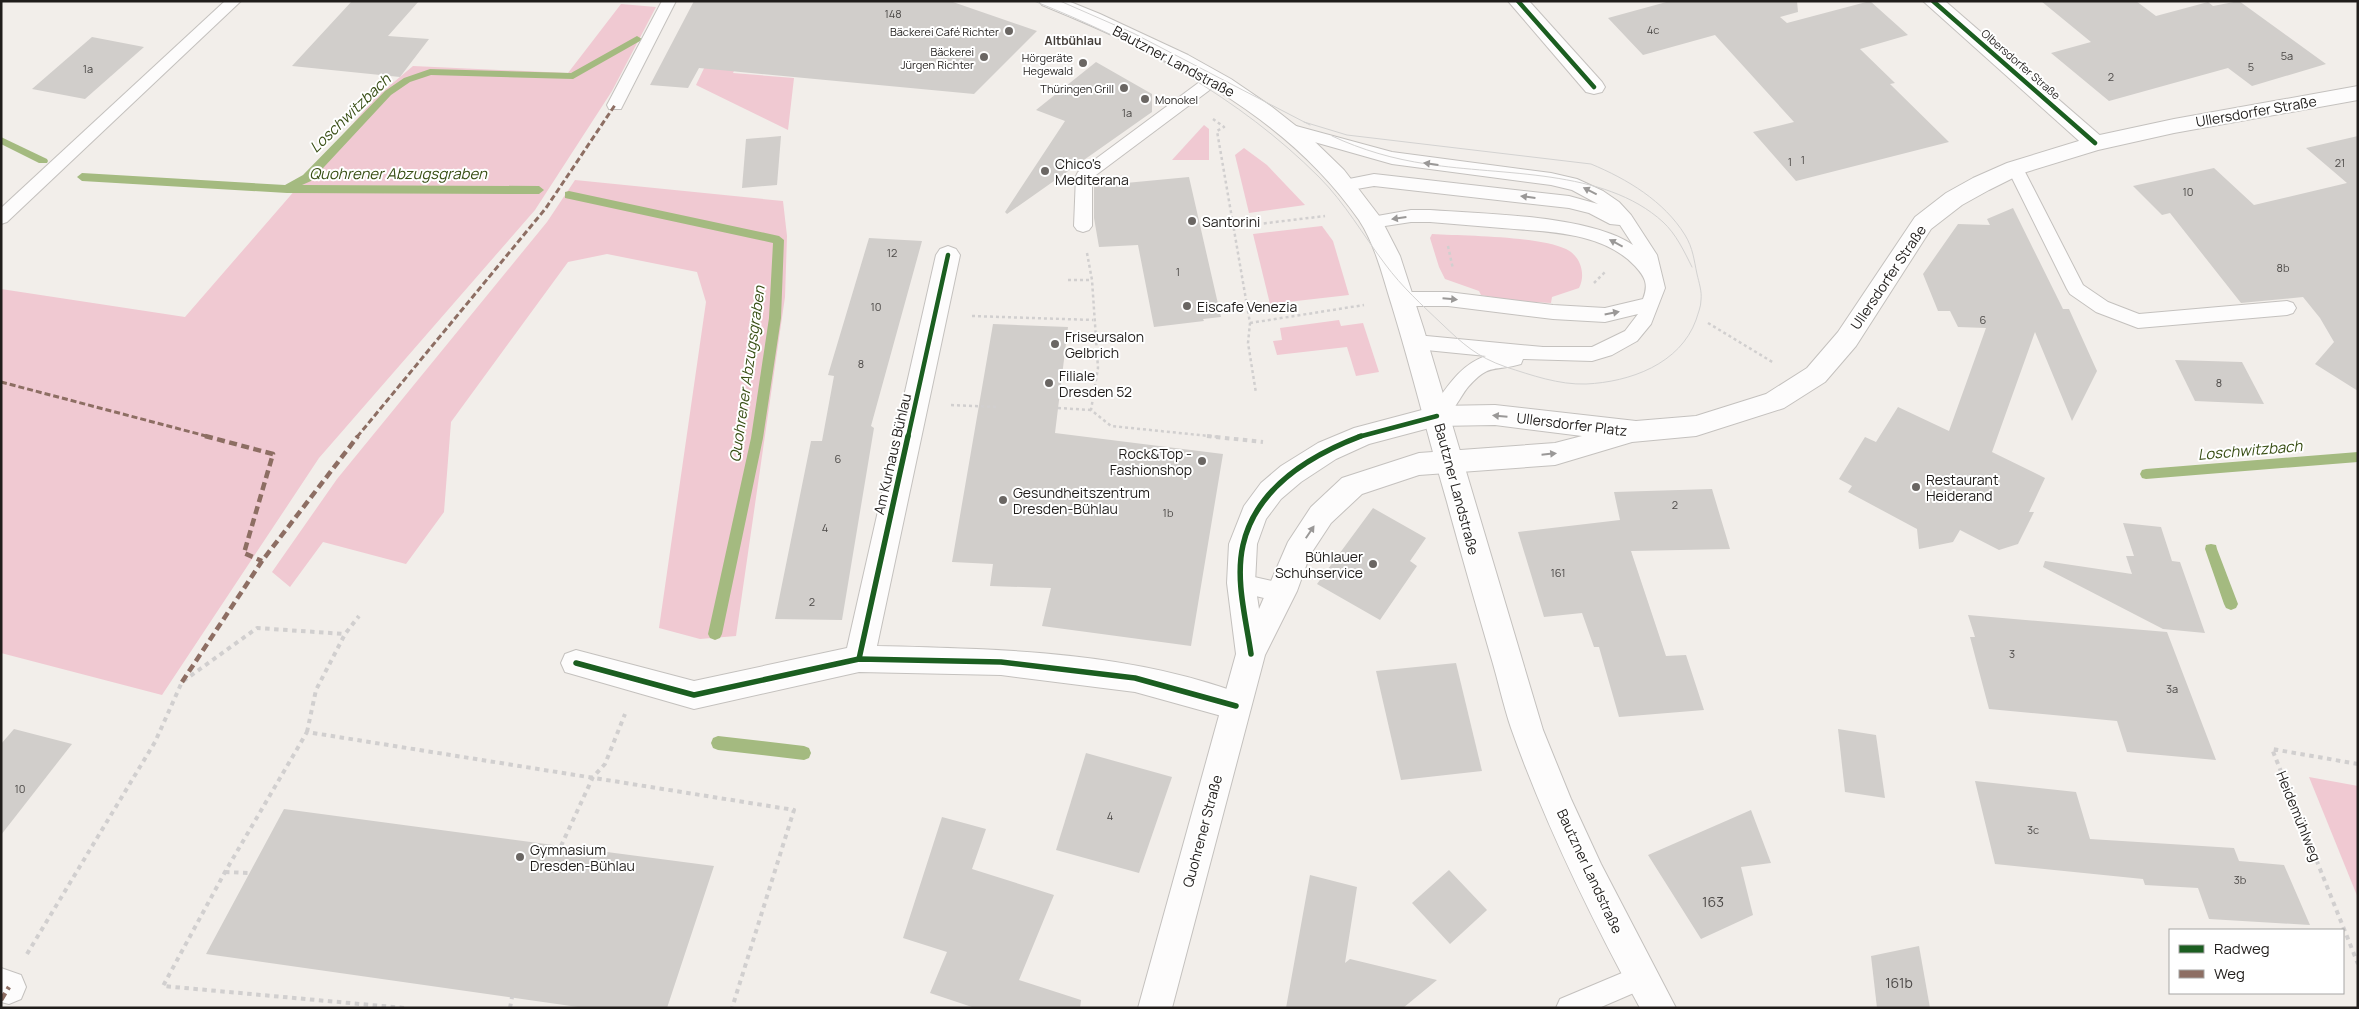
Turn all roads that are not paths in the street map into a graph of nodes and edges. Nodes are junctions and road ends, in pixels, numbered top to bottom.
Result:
1 (234, 1) edge
2 (669, 1) edge
3 (1049, 1) edge
4 (1518, 1) edge
5 (1933, 1) edge
6 (1214, 79) junction
7 (1594, 87) dead end
8 (2358, 93) edge
9 (615, 105) dead end
10 (1285, 128) junction
11 (2095, 143) junction
12 (2015, 168) junction
13 (1345, 185) junction
14 (1368, 216) junction
15 (1, 218) edge
16 (1083, 226) road end
17 (1637, 237) junction
18 (948, 255) dead end
19 (1652, 275) junction
20 (1402, 299) junction
21 (1650, 304) junction
22 (2287, 308) dead end
23 (1416, 342) junction
24 (1543, 354) junction
25 (1437, 416) junction
26 (1636, 432) junction
27 (1448, 460) junction
28 (1241, 583) junction
29 (1283, 592) junction
30 (1251, 654) junction
31 (859, 659) junction
32 (576, 663) dead end
33 (1236, 706) junction
34 (1641, 976) junction
35 (1155, 1008) edge
36 (1569, 1008) edge
37 (1659, 1008) edge

1 - 15 lane
2 - 9 lane
3 - 6 main road, Bautzner Landstraße
4 - 7 main road
5 - 11 main road, Olbersdorfer Straße
6 - 10 main road, Bautzner Landstraße
6 - 16 lane
8 - 11 main road, Ullersdorfer Straße
10 - 13 main road, Bautzner Landstraße
17 -> 10 lane
11 - 12 main road, Ullersdorfer Straße
12 - 22 lane
12 - 26 main road, Ullersdorfer Straße
13 - 14 main road, Bautzner Landstraße
17 -> 13 lane
19 -> 14 lane
14 - 20 main road, Bautzner Landstraße
17 - 19 lane
18 - 31 main road, Am Kurhaus Bühlau
19 - 21 lane
20 -> 21 lane
20 - 23 main road, Bautzner Landstraße
21 - 24 lane
23 - 24 lane
23 - 25 main road, Bautzner Landstraße
24 - 25 lane
26 -> 25 main road, Ullersdorfer Platz
25 - 27 main road, Bautzner Landstraße
25 - 28 main road, Quohrener Straße
27 -> 26 main road, Ullersdorfer Platz
29 -> 27 main road, Quohrener Straße
27 - 34 main road, Bautzner Landstraße
28 - 29 lane
28 - 30 main road, Quohrener Straße
29 - 30 main road, Quohrener Straße
30 - 33 main road, Quohrener Straße
31 - 32 main road
31 - 33 main road
33 - 35 main road, Quohrener Straße
34 - 36 lane
34 - 37 main road, Bautzner Landstraße

